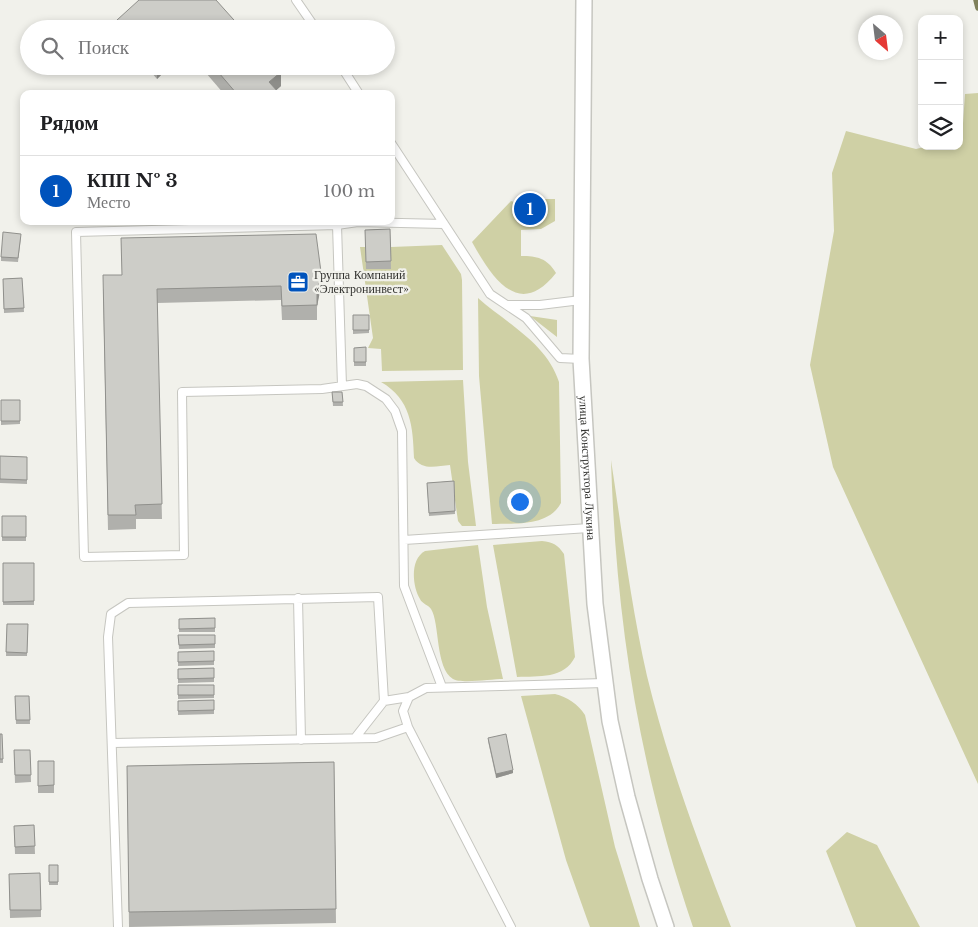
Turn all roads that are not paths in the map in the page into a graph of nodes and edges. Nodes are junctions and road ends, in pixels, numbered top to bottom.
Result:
1 (296, 0) edge
2 (584, 0) edge
3 (310, 20) edge
4 (347, 75) edge
5 (356, 90) edge
6 (395, 148) edge
7 (395, 223) edge
8 (444, 224) junction
9 (337, 225) joint
10 (581, 300) junction
11 (508, 305) junction
12 (581, 359) junction
13 (342, 386) junction
14 (589, 528) junction
15 (404, 540) junction
16 (298, 598) junction
17 (604, 683) junction
18 (442, 687) junction
19 (410, 697) junction
20 (384, 701) junction
21 (408, 727) junction
22 (355, 738) junction
23 (301, 740) junction
24 (113, 743) junction
25 (118, 927) edge
26 (512, 927) edge
27 (666, 927) edge

1 - 3 lane
2 - 10 street, улица Конструктора Лукина
4 - 5 lane
6 - 8 lane
7 - 8 lane
8 - 11 lane
9 - 13 lane
9 - 13 lane
10 - 11 lane
10 - 12 street, улица Конструктора Лукина
11 - 12 lane
12 - 14 street, улица Конструктора Лукина
13 - 15 lane
14 - 15 lane
14 - 17 street, улица Конструктора Лукина
15 - 18 lane
16 - 20 lane
16 - 23 lane
16 - 24 lane
17 - 18 lane
17 - 27 street, улица Конструктора Лукина
18 - 19 lane
19 - 20 lane
19 - 21 lane
20 - 22 lane
21 - 22 lane
21 - 26 lane
22 - 23 lane
23 - 24 lane
24 - 25 lane

